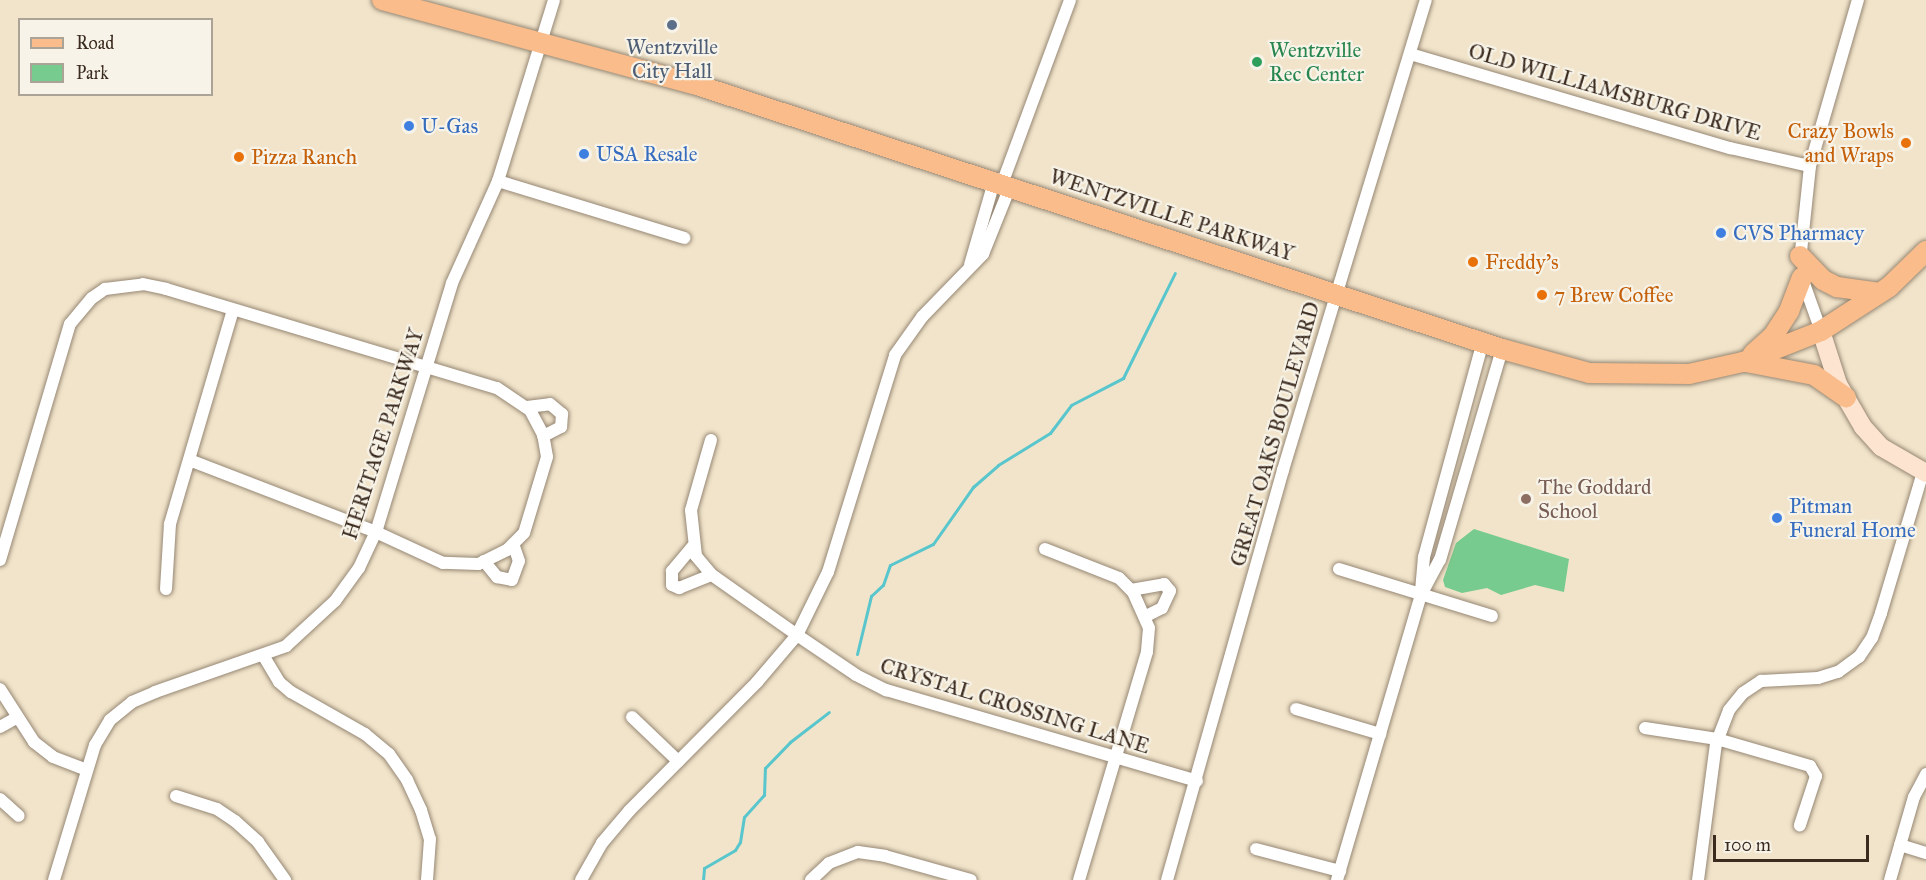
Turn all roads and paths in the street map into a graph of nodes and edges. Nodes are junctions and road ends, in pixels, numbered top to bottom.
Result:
1 (382, 0) edge
2 (554, 0) edge
3 (1070, 0) edge
4 (1426, 0) edge
5 (1858, 0) edge
6 (542, 40) junction
7 (1410, 54) junction
8 (1809, 166) junction
9 (498, 181) junction
10 (1002, 185) junction
11 (685, 238) dead end
12 (1926, 251) edge
13 (1800, 256) junction
14 (1802, 277) junction
15 (1880, 293) junction
16 (1335, 294) junction
17 (232, 309) junction
18 (1821, 331) junction
19 (1483, 342) junction
20 (1502, 349) junction
21 (1743, 362) junction
22 (426, 368) junction
23 (1845, 396) junction
24 (527, 408) junction
25 (543, 436) junction
26 (1455, 437) junction
27 (711, 440) dead end
28 (1474, 443) junction
29 (189, 460) junction
30 (1924, 472) edge
31 (376, 532) junction
32 (513, 544) junction
33 (693, 546) junction
34 (1045, 549) dead end
35 (0, 560) edge
36 (484, 561) junction
37 (1339, 569) dead end
38 (712, 575) junction
39 (166, 589) dead end
40 (1131, 590) junction
41 (1421, 595) junction
42 (1146, 616) junction
43 (1492, 616) dead end
44 (797, 635) junction
45 (263, 655) junction
46 (0, 689) edge
47 (1296, 709) dead end
48 (632, 717) dead end
49 (16, 718) junction
50 (0, 727) edge
51 (1645, 728) dead end
52 (1380, 734) junction
53 (1717, 738) junction
54 (1114, 758) junction
55 (678, 761) junction
56 (87, 770) junction
57 (1926, 774) edge
58 (1197, 781) junction
59 (176, 796) dead end
60 (0, 799) edge
61 (19, 816) dead end
62 (1800, 825) dead end
63 (1900, 845) junction
64 (1256, 849) dead end
65 (1926, 853) edge
66 (935, 875) edge
67 (1338, 875) edge
68 (54, 880) edge
69 (285, 880) edge
70 (427, 880) edge
71 (581, 880) edge
72 (811, 880) edge
73 (971, 880) edge
74 (1079, 880) edge
75 (1167, 880) edge
76 (1698, 880) edge
77 (1890, 880) edge

1 - 6 main road, WENTZVILLE PARKWAY
2 - 6 street, HERITAGE PARKWAY
3 - 10 street
4 - 7 street, GREAT OAKS BOULEVARD
5 - 8 street
6 - 9 street, HERITAGE PARKWAY
6 - 10 main road, WENTZVILLE PARKWAY
7 - 8 street, OLD WILLIAMSBURG DRIVE
7 - 16 street, GREAT OAKS BOULEVARD
8 - 13 street
9 - 11 street
9 - 22 street, HERITAGE PARKWAY
10 - 16 main road, WENTZVILLE PARKWAY
10 - 44 street
12 - 15 main road, WENTZVILLE PARKWAY
13 - 14 street
13 - 15 main road
14 - 18 street
14 - 21 main road
15 - 18 main road, WENTZVILLE PARKWAY
16 - 19 main road, WENTZVILLE PARKWAY
16 - 58 street, GREAT OAKS BOULEVARD
17 - 22 street
17 - 29 street
17 - 35 street
18 - 21 main road, WENTZVILLE PARKWAY
18 - 23 main road
19 - 20 main road, WENTZVILLE PARKWAY
19 - 26 street
20 - 21 main road, WENTZVILLE PARKWAY
20 - 28 street
21 - 23 main road
22 - 24 street
22 - 31 street, HERITAGE PARKWAY
23 - 30 main road
24 - 25 street
24 - 25 street
25 - 32 street
26 - 28 street
26 - 41 street
27 - 33 street
28 - 41 street
29 - 31 street
29 - 39 street
30 - 53 street
31 - 36 street
31 - 45 street, HERITAGE PARKWAY
32 - 36 street
32 - 36 street
33 - 38 street
33 - 38 street
34 - 40 street
37 - 41 street
38 - 44 street, CRYSTAL CROSSING LANE
40 - 42 street
40 - 42 street
41 - 43 street
41 - 52 street
42 - 54 street
44 - 54 street, CRYSTAL CROSSING LANE
44 - 55 street
45 - 56 street, HERITAGE PARKWAY
45 - 70 street
46 - 49 street
47 - 52 street
48 - 55 street
49 - 50 street
49 - 56 street
51 - 53 street
52 - 67 street
53 - 62 street
53 - 76 street
54 - 58 street, CRYSTAL CROSSING LANE
54 - 74 street
55 - 71 street
56 - 68 street, HERITAGE PARKWAY
57 - 63 street
58 - 75 street, GREAT OAKS BOULEVARD
59 - 69 street
60 - 61 street
63 - 65 street
63 - 77 street
64 - 67 street
66 - 72 street
66 - 73 street

